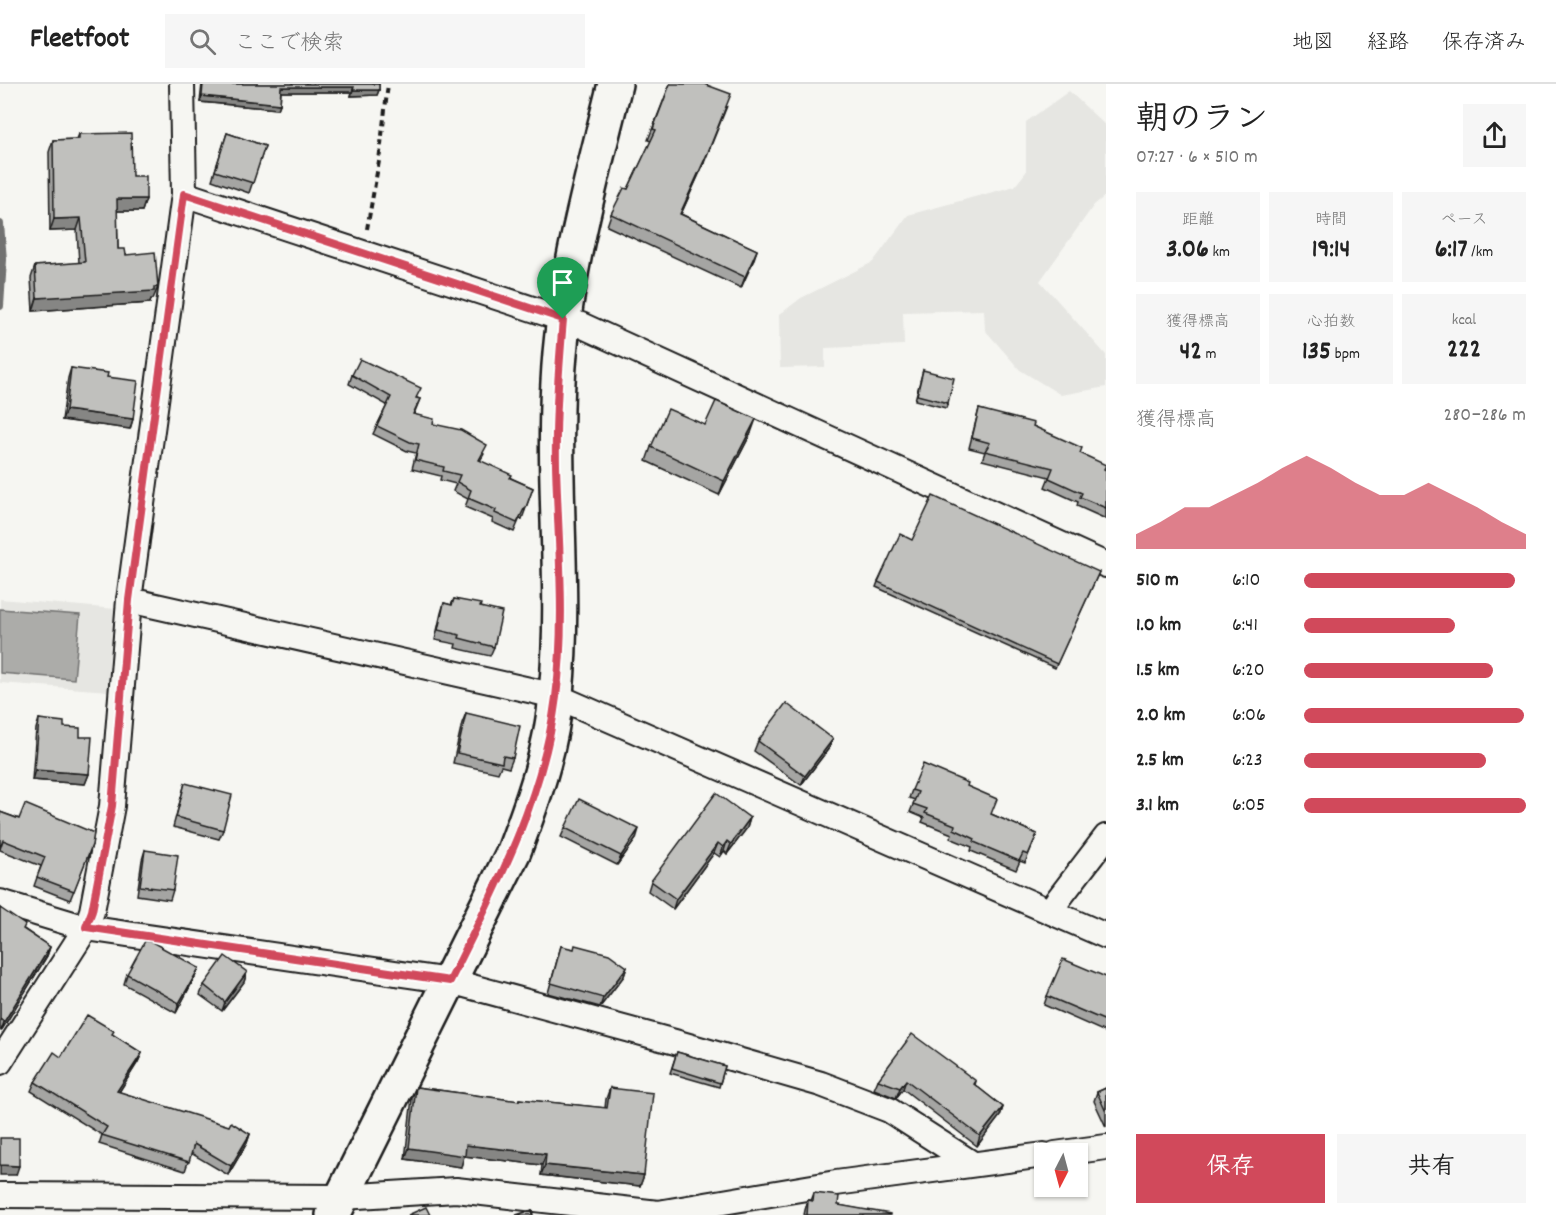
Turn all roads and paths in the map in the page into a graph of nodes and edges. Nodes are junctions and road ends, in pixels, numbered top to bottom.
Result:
1 (182, 84) edge
2 (388, 84) edge
3 (615, 84) edge
4 (184, 194) junction
5 (363, 253) junction
6 (563, 319) junction
7 (1106, 565) edge
8 (129, 600) junction
9 (556, 696) junction
10 (1106, 837) edge
11 (0, 902) edge
12 (1052, 912) junction
13 (86, 927) junction
14 (1106, 936) edge
15 (450, 981) junction
16 (0, 1062) edge
17 (1106, 1147) edge
18 (1088, 1149) edge
19 (1034, 1156) edge
20 (973, 1164) junction
21 (0, 1195) edge
22 (338, 1206) edge
23 (726, 1208) edge
24 (582, 1210) edge

1 - 4 street
2 - 5 path
3 - 6 street
4 - 5 street
4 - 8 street
5 - 6 street
6 - 7 street
6 - 9 street
8 - 9 street
8 - 13 street
9 - 12 street
9 - 15 street
10 - 12 street
11 - 13 street
12 - 14 street
13 - 15 street
13 - 16 street
15 - 20 street
15 - 22 street
17 - 18 street
19 - 20 street
20 - 23 street
21 - 22 street
22 - 24 street
23 - 24 street

